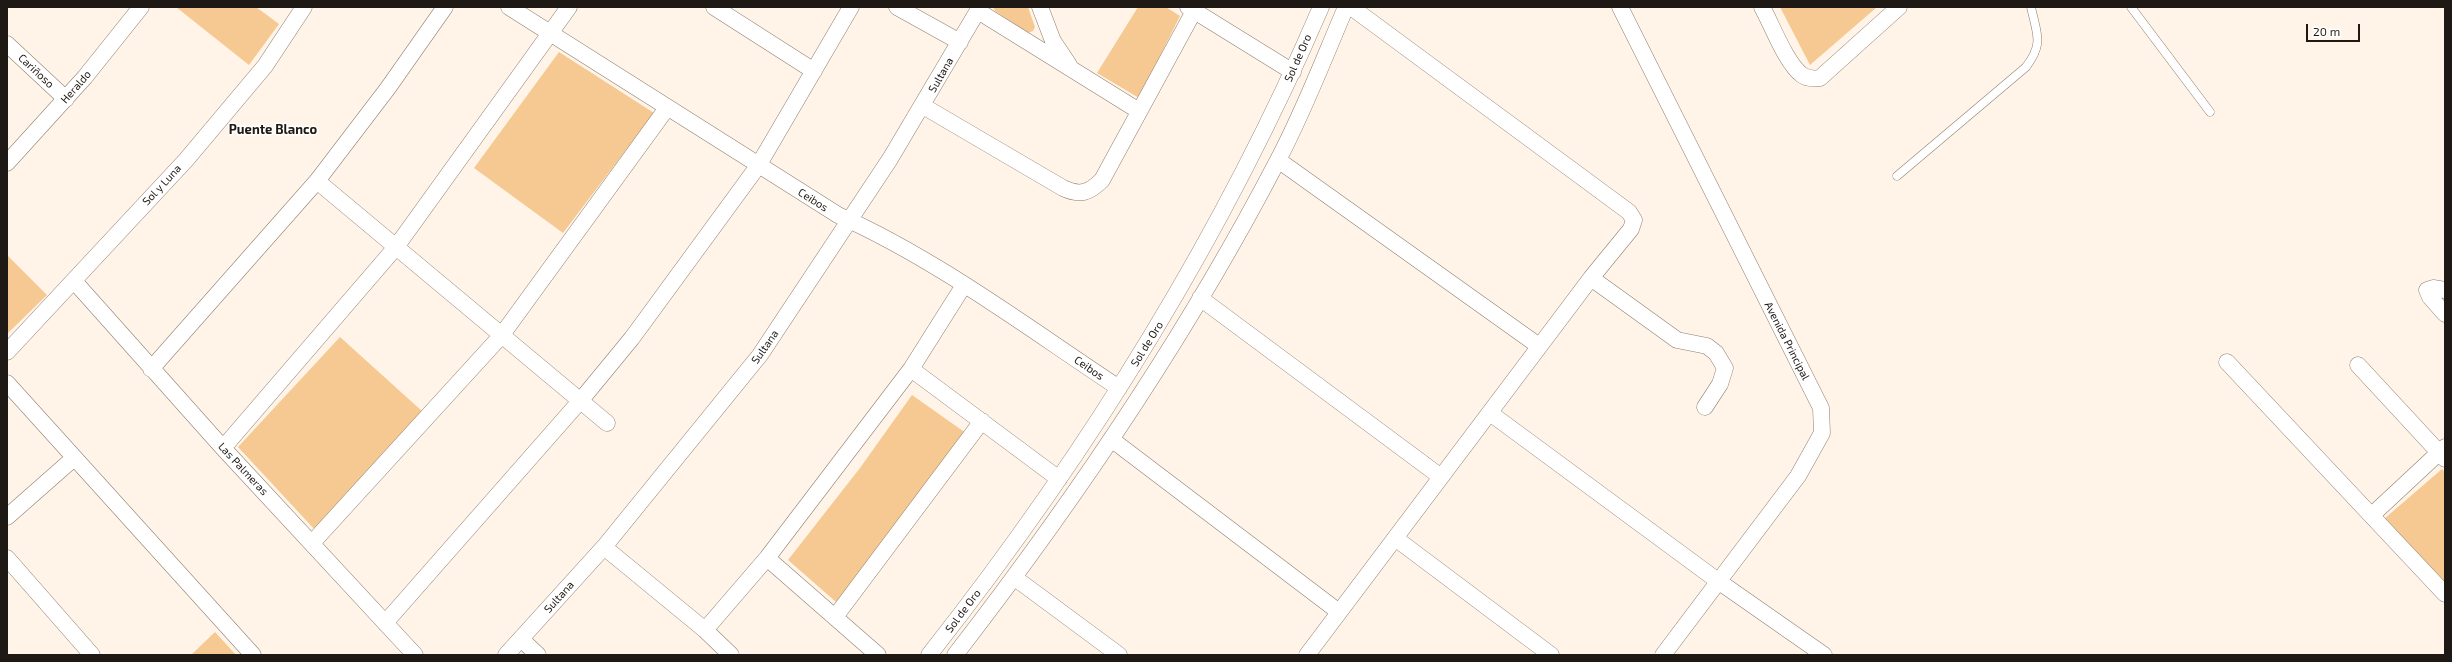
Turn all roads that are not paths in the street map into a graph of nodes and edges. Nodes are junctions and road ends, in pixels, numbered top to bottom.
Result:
1 (141, 7) edge
2 (304, 7) edge
3 (444, 7) edge
4 (509, 7) edge
5 (569, 7) edge
6 (851, 7) edge
7 (897, 7) edge
8 (1040, 7) edge
9 (1321, 7) edge
10 (1346, 7) edge
11 (1351, 7) edge
12 (1620, 7) edge
13 (1762, 7) edge
14 (1899, 7) edge
15 (2031, 7) edge
16 (2131, 7) edge
17 (979, 9) edge
18 (1191, 9) edge
19 (724, 10) edge
20 (552, 34) junction
21 (960, 42) junction
22 (7, 44) edge
23 (1072, 70) junction
24 (814, 71) junction
25 (1293, 72) junction
26 (66, 99) junction
27 (923, 106) junction
28 (667, 108) junction
29 (1139, 111) junction
30 (2210, 112) dead end
31 (1278, 160) junction
32 (7, 163) edge
33 (758, 166) junction
34 (1897, 176) dead end
35 (317, 181) junction
36 (848, 220) junction
37 (396, 247) junction
38 (1591, 278) junction
39 (74, 281) junction
40 (964, 285) junction
41 (2445, 290) edge
42 (1200, 298) junction
43 (2445, 314) edge
44 (501, 336) junction
45 (1539, 346) junction
46 (7, 352) edge
47 (2226, 362) dead end
48 (2358, 365) dead end
49 (151, 368) junction
50 (911, 369) junction
51 (7, 383) edge
52 (1119, 388) junction
53 (581, 400) junction
54 (1705, 407) dead end
55 (1490, 413) junction
56 (982, 421) junction
57 (607, 423) dead end
58 (1111, 439) junction
59 (223, 448) junction
60 (2443, 453) edge
61 (74, 458) junction
62 (1441, 477) junction
63 (1059, 479) junction
64 (2372, 515) junction
65 (7, 517) edge
66 (1395, 538) junction
67 (312, 543) junction
68 (604, 547) junction
69 (7, 558) edge
70 (767, 558) junction
71 (1014, 578) junction
72 (1718, 581) junction
73 (2445, 594) edge
74 (1339, 612) junction
75 (836, 617) junction
76 (385, 623) junction
77 (705, 630) junction
78 (521, 639) junction
79 (92, 655) edge
80 (253, 655) edge
81 (415, 655) edge
82 (506, 655) edge
83 (538, 655) edge
84 (731, 655) edge
85 (878, 655) edge
86 (929, 655) edge
87 (955, 655) edge
88 (1119, 655) edge
89 (1307, 655) edge
90 (1551, 655) edge
91 (1663, 655) edge
92 (1824, 655) edge

1 - 26 street, Heraldo
2 - 39 street, Sol y Luna
3 - 35 street
4 - 20 street, Ceibos
5 - 20 street
6 - 24 street
7 - 21 street
8 - 23 street
9 - 25 street, Sol de Oro
10 - 31 street
11 - 38 street
12 - 72 street, Avenida Principal
13 - 14 street
15 - 34 lane
16 - 30 lane
17 - 21 street, Sultana
17 - 23 street
18 - 25 street
18 - 29 street
19 - 24 street
20 - 28 street, Ceibos
20 - 37 street
21 - 27 street, Sultana
22 - 26 street, Cariñoso
23 - 29 street
24 - 33 street
25 - 52 street, Sol de Oro
26 - 32 street, Heraldo
27 - 29 street
27 - 36 street, Sultana
28 - 33 street, Ceibos
28 - 44 street
31 - 42 street
31 - 45 street
33 - 36 street, Ceibos
33 - 53 street
35 - 37 street
35 - 49 street
36 - 40 street, Ceibos
36 - 68 street, Sultana
37 - 44 street
37 - 59 street
38 - 45 street
38 - 54 street
39 - 46 street, Sol y Luna
39 - 49 street, Las Palmeras
40 - 50 street
40 - 52 street, Ceibos
41 - 43 street
42 - 58 street
42 - 62 street
44 - 53 street
44 - 67 street
45 - 55 street
47 - 64 street
48 - 60 street
49 - 59 street, Las Palmeras
50 - 56 street
50 - 70 street
51 - 61 street
52 - 63 street, Sol de Oro
53 - 57 street
53 - 76 street
55 - 62 street
55 - 72 street
56 - 63 street
56 - 75 street
58 - 71 street
58 - 74 street
59 - 67 street, Las Palmeras
60 - 64 street
61 - 65 street
61 - 80 street
62 - 66 street
63 - 86 street, Sol de Oro
64 - 73 street
66 - 74 street
66 - 90 street
67 - 76 street, Las Palmeras
68 - 77 street
68 - 78 street, Sultana
69 - 79 street
70 - 75 street
70 - 77 street
71 - 87 street
71 - 88 street
72 - 91 street, Avenida Principal
72 - 92 street
74 - 89 street
75 - 85 street
76 - 81 street, Las Palmeras
77 - 84 street
78 - 82 street, Sultana
78 - 83 street

